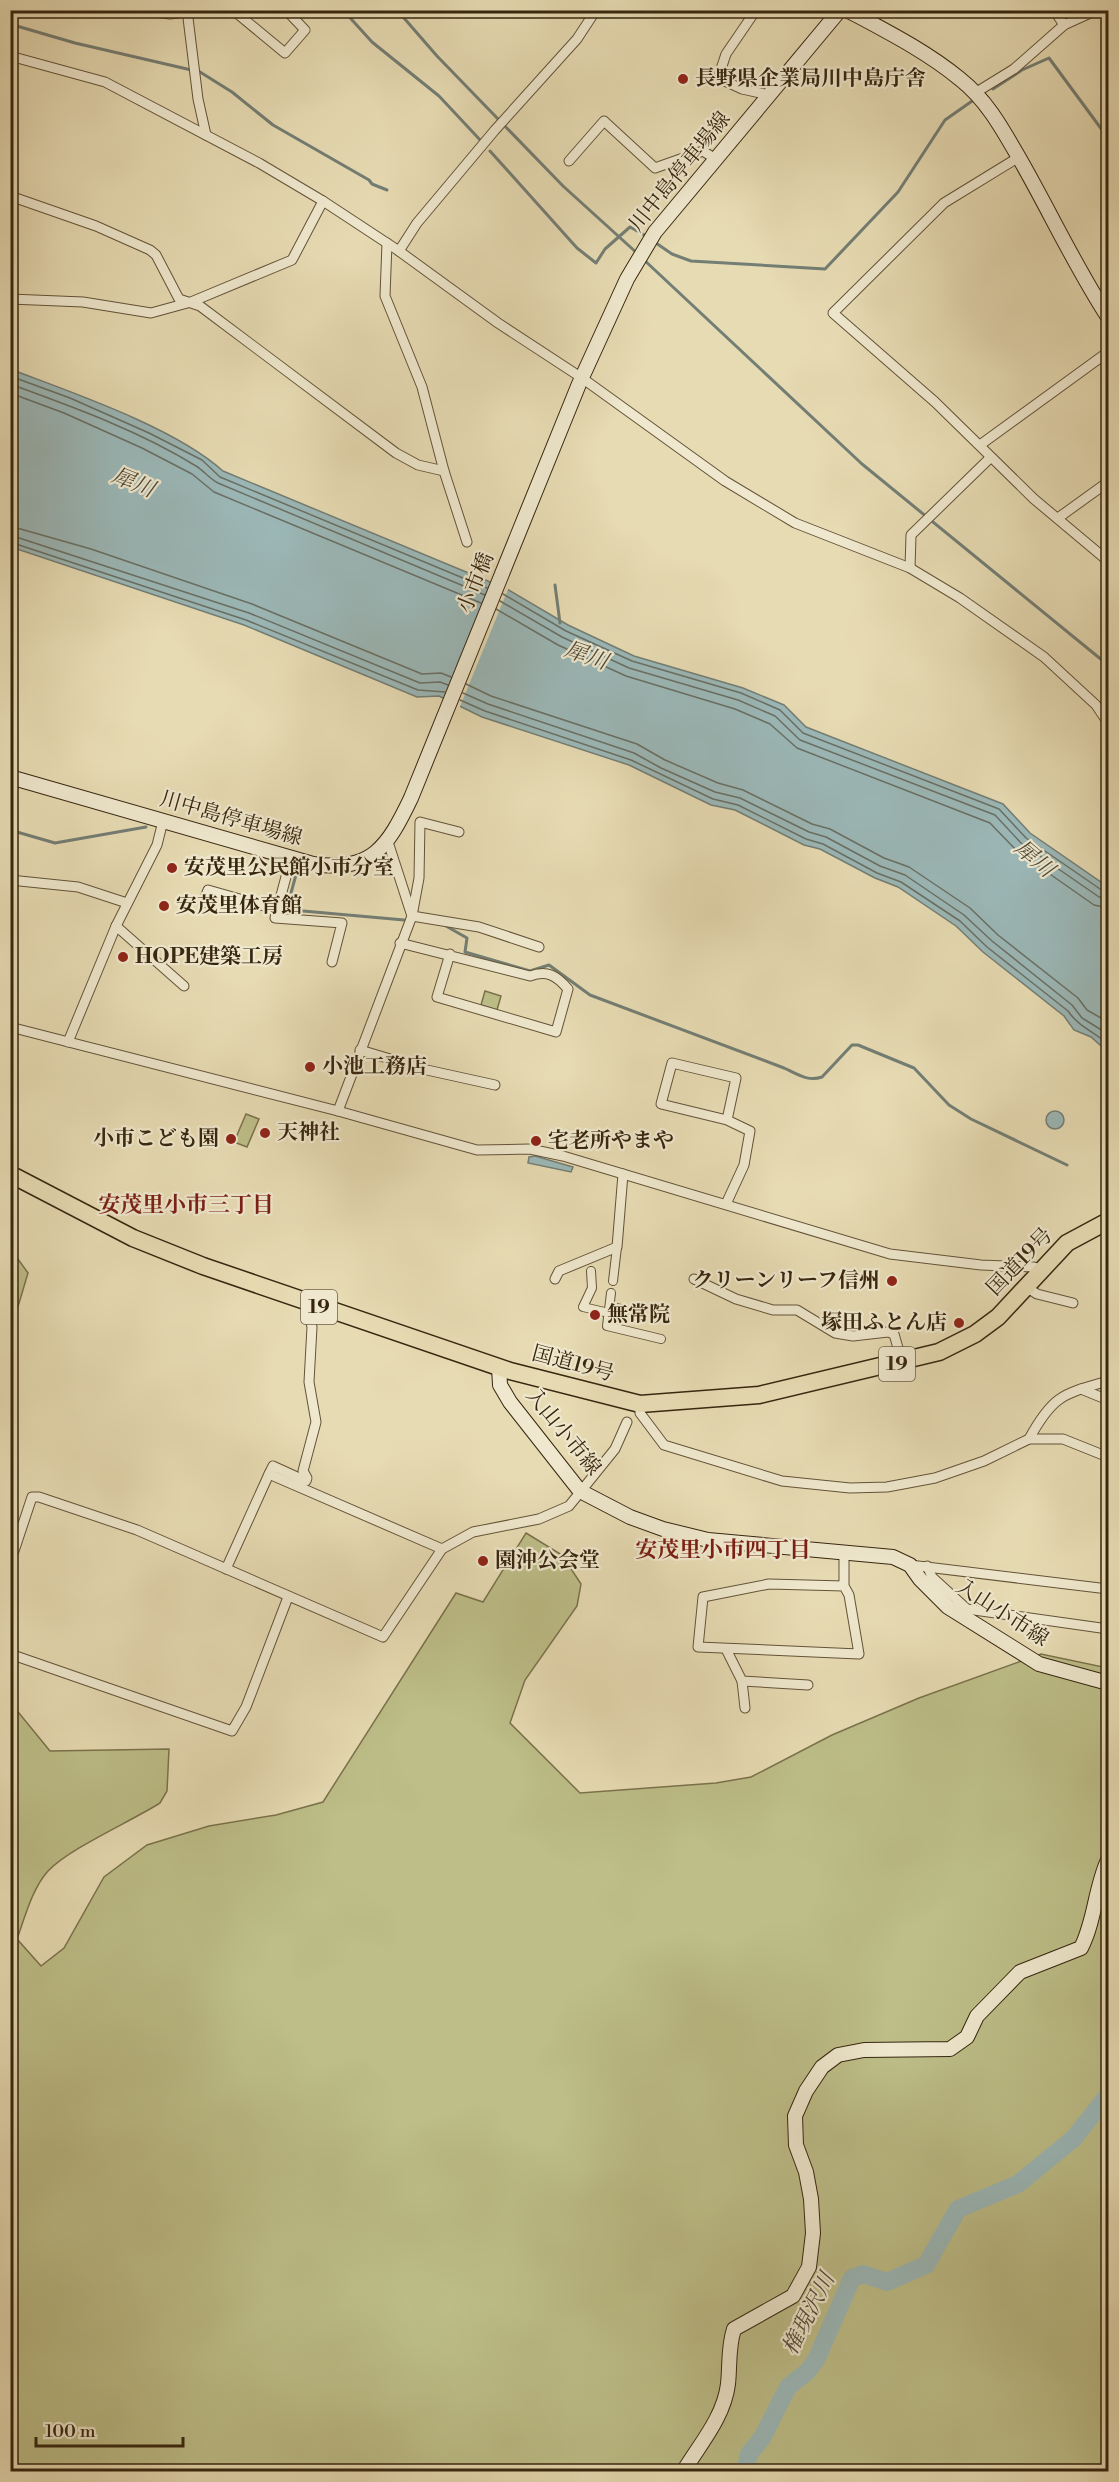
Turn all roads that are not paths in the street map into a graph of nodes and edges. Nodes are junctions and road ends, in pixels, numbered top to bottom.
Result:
1 (139, 10) edge
2 (233, 10) edge
3 (286, 10) edge
4 (596, 10) edge
5 (756, 10) edge
6 (840, 10) edge
7 (848, 10) edge
8 (1054, 10) edge
9 (1097, 10) edge
10 (191, 11) edge
11 (1064, 25) junction
12 (10, 56) edge
13 (975, 93) junction
14 (769, 95) junction
15 (206, 135) junction
16 (1018, 157) junction
17 (714, 159) junction
18 (569, 161) dead end
19 (10, 196) edge
20 (323, 201) junction
21 (387, 243) junction
22 (399, 251) junction
23 (10, 299) edge
24 (191, 302) junction
25 (1108, 317) edge
26 (1108, 352) edge
27 (581, 381) junction
28 (980, 445) junction
29 (990, 458) junction
30 (444, 471) junction
31 (1108, 482) edge
32 (1058, 518) junction
33 (467, 542) dead end
34 (1108, 561) edge
35 (910, 568) junction
36 (1108, 723) edge
37 (10, 777) edge
38 (411, 798) joint
39 (163, 821) junction
40 (459, 832) dead end
41 (388, 842) junction
42 (291, 858) junction
43 (10, 880) edge
44 (127, 903) junction
45 (203, 903) dead end
46 (278, 910) junction
47 (412, 916) junction
48 (116, 926) junction
49 (400, 944) junction
50 (539, 947) dead end
51 (450, 954) junction
52 (332, 962) dead end
53 (184, 986) dead end
54 (10, 1027) edge
55 (68, 1042) junction
56 (360, 1050) junction
57 (495, 1085) dead end
58 (338, 1111) junction
59 (727, 1120) junction
60 (10, 1174) edge
61 (623, 1174) junction
62 (726, 1204) junction
63 (1108, 1221) edge
64 (617, 1247) junction
65 (1042, 1269) junction
66 (591, 1271) dead end
67 (555, 1279) dead end
68 (694, 1280) dead end
69 (613, 1281) dead end
70 (1026, 1287) junction
71 (611, 1293) dead end
72 (306, 1303) junction
73 (1073, 1303) dead end
74 (609, 1310) junction
75 (627, 1310) dead end
76 (661, 1339) dead end
77 (902, 1362) junction
78 (499, 1367) junction
79 (1108, 1381) edge
80 (1081, 1389) junction
81 (1108, 1400) edge
82 (640, 1404) junction
83 (627, 1422) dead end
84 (1029, 1438) junction
85 (1108, 1458) edge
86 (269, 1474) junction
87 (580, 1491) junction
88 (442, 1549) junction
89 (844, 1552) junction
90 (10, 1563) edge
91 (910, 1564) junction
92 (927, 1566) junction
93 (226, 1569) junction
94 (844, 1586) junction
95 (1108, 1589) edge
96 (288, 1597) junction
97 (1108, 1629) edge
98 (726, 1649) junction
99 (10, 1654) edge
100 (742, 1681) junction
101 (1108, 1683) edge
102 (807, 1685) dead end
103 (745, 1708) dead end
104 (1108, 1860) edge
105 (683, 2472) edge

1 - 10 street
2 - 3 street
4 - 22 street
5 - 14 street
6 - 14 main road, 川中島停車場線
7 - 13 main road
8 - 11 street
9 - 11 street
10 - 15 street
11 - 13 street
12 - 15 street
13 - 16 main road
14 - 17 main road, 川中島停車場線
15 - 20 street
16 - 25 main road
16 - 28 street
17 - 18 street
17 - 27 main road, 川中島停車場線
19 - 24 street
20 - 21 street
20 - 24 street
21 - 22 street
21 - 30 street
22 - 27 street
23 - 24 street
24 - 30 street
26 - 28 street
27 - 35 street
27 - 38 main road, 小市橋
28 - 29 street
29 - 32 street
29 - 35 street
30 - 33 street
31 - 32 street
32 - 34 street
35 - 36 street
37 - 39 main road, 川中島停車場線
38 - 41 main road, 川中島停車場線
39 - 42 main road, 川中島停車場線
39 - 44 street
40 - 47 street
41 - 42 main road, 川中島停車場線
41 - 47 street
42 - 46 street
43 - 44 street
44 - 48 street
45 - 46 street
46 - 52 street
47 - 49 street
47 - 50 street
48 - 53 street
48 - 55 street
49 - 51 street
49 - 56 street
51 - 51 street
54 - 55 street
55 - 58 street
56 - 57 street
56 - 58 street
58 - 61 street
59 - 59 street
59 - 62 street
60 - 72 highway, 国道19号 / 19
61 - 62 street
61 - 64 street
62 - 65 street
63 - 65 highway, 国道19号 / 19
64 - 67 street
64 - 69 street
65 - 70 highway, 国道19号 / 19
66 - 74 street
68 - 77 street
70 - 73 street
70 - 77 highway, 国道19号 / 19
71 - 74 street
72 - 78 highway, 国道19号 / 19
72 - 86 street
74 - 75 street
74 - 76 street
77 - 82 highway, 国道19号 / 19
78 - 82 highway, 国道19号 / 19
78 - 87 main road, 入山小市線
79 - 80 street
80 - 81 street
80 - 84 street
82 - 84 street
83 - 87 street
84 - 85 street
86 - 88 street
86 - 93 street
87 - 88 street
87 - 89 main road, 入山小市線
88 - 96 street
89 - 91 main road, 入山小市線
89 - 94 street
90 - 93 street
91 - 92 street
91 - 101 main road, 入山小市線
92 - 95 street
92 - 97 street
93 - 96 street
94 - 98 street
94 - 98 street
96 - 99 street
98 - 100 street
100 - 102 street
100 - 103 street
104 - 105 main road

